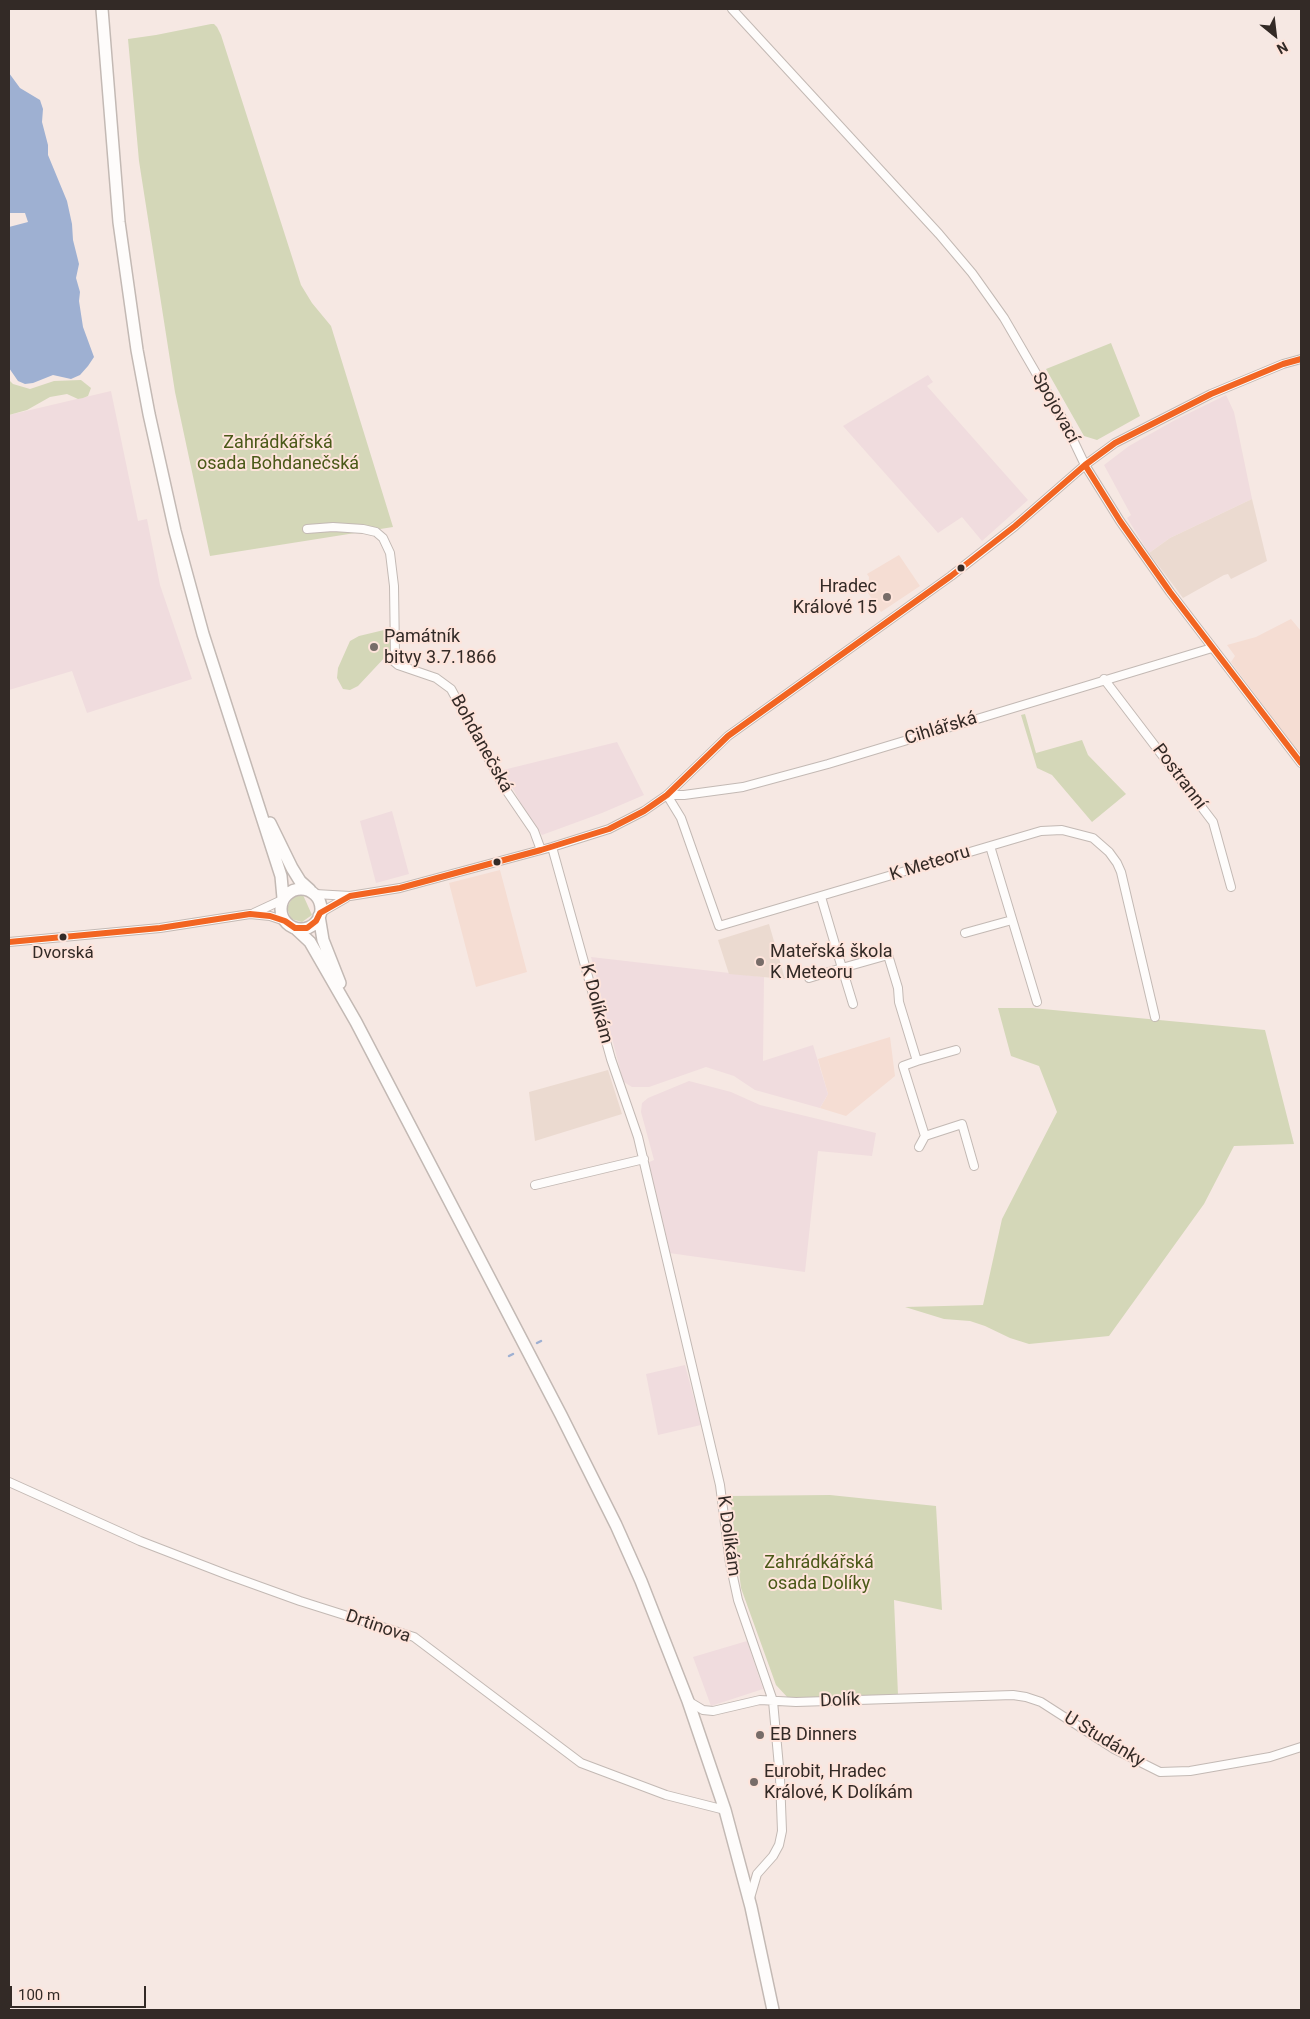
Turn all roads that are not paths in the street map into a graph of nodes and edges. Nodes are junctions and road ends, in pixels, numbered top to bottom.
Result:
1 (102, 9) edge
2 (732, 9) edge
3 (1301, 359) edge
4 (1086, 465) junction
5 (307, 529) dead end
6 (1212, 648) junction
7 (1104, 679) junction
8 (1301, 763) edge
9 (254, 788) junction
10 (667, 795) junction
11 (990, 846) junction
12 (552, 847) junction
13 (541, 850) junction
14 (1231, 887) dead end
15 (313, 893) junction
16 (350, 896) junction
17 (821, 897) junction
18 (283, 899) junction
19 (250, 914) junction
20 (320, 915) junction
21 (1012, 920) junction
22 (285, 921) junction
23 (295, 928) junction
24 (965, 933) dead end
25 (9, 942) edge
26 (842, 968) junction
27 (809, 978) dead end
28 (1037, 1002) dead end
29 (853, 1004) dead end
30 (1154, 1017) dead end
31 (356, 1022) junction
32 (956, 1050) dead end
33 (917, 1061) junction
34 (925, 1136) junction
35 (919, 1147) dead end
36 (644, 1159) junction
37 (974, 1166) dead end
38 (535, 1185) dead end
39 (9, 1482) edge
40 (908, 1699) joint
41 (688, 1701) junction
42 (773, 1701) junction
43 (1301, 1747) edge
44 (724, 1810) junction
45 (751, 1907) junction
46 (773, 2010) edge

1 - 9 main road
2 - 4 street, Spojovací
3 - 4 street
4 - 6 street, Spojovací
4 - 10 street
5 - 13 street, Bohdanečská
6 - 7 street, Cihlářská
6 - 8 street, Spojovací
7 - 10 street, Cihlářská
7 - 14 street, Postranní
9 - 15 main road
9 - 18 main road
10 - 12 street
10 - 17 street, K Meteoru
11 - 17 street, K Meteoru
11 - 21 street
11 - 30 street, K Meteoru
12 - 13 street
12 - 36 street, K Dolíkám
13 - 16 street
15 - 16 street
15 - 18 main road
15 - 20 main road
16 - 20 street
17 - 26 street
18 - 19 street
18 - 22 main road
19 - 22 street
19 - 25 street
20 - 23 main road
20 - 31 main road
21 - 24 street
21 - 28 street
22 - 23 main road
23 - 31 main road
26 - 27 street
26 - 29 street
26 - 33 street
31 - 41 main road
32 - 33 street
33 - 34 street
34 - 35 street
34 - 37 street
36 - 38 street
36 - 42 street, K Dolíkám
39 - 44 street, Drtinova
40 - 42 street, Dolík
40 - 43 street, U Studánky
41 - 42 street, Dolík
41 - 44 main road
42 - 45 street, K Dolíkám
44 - 45 main road
45 - 46 main road

